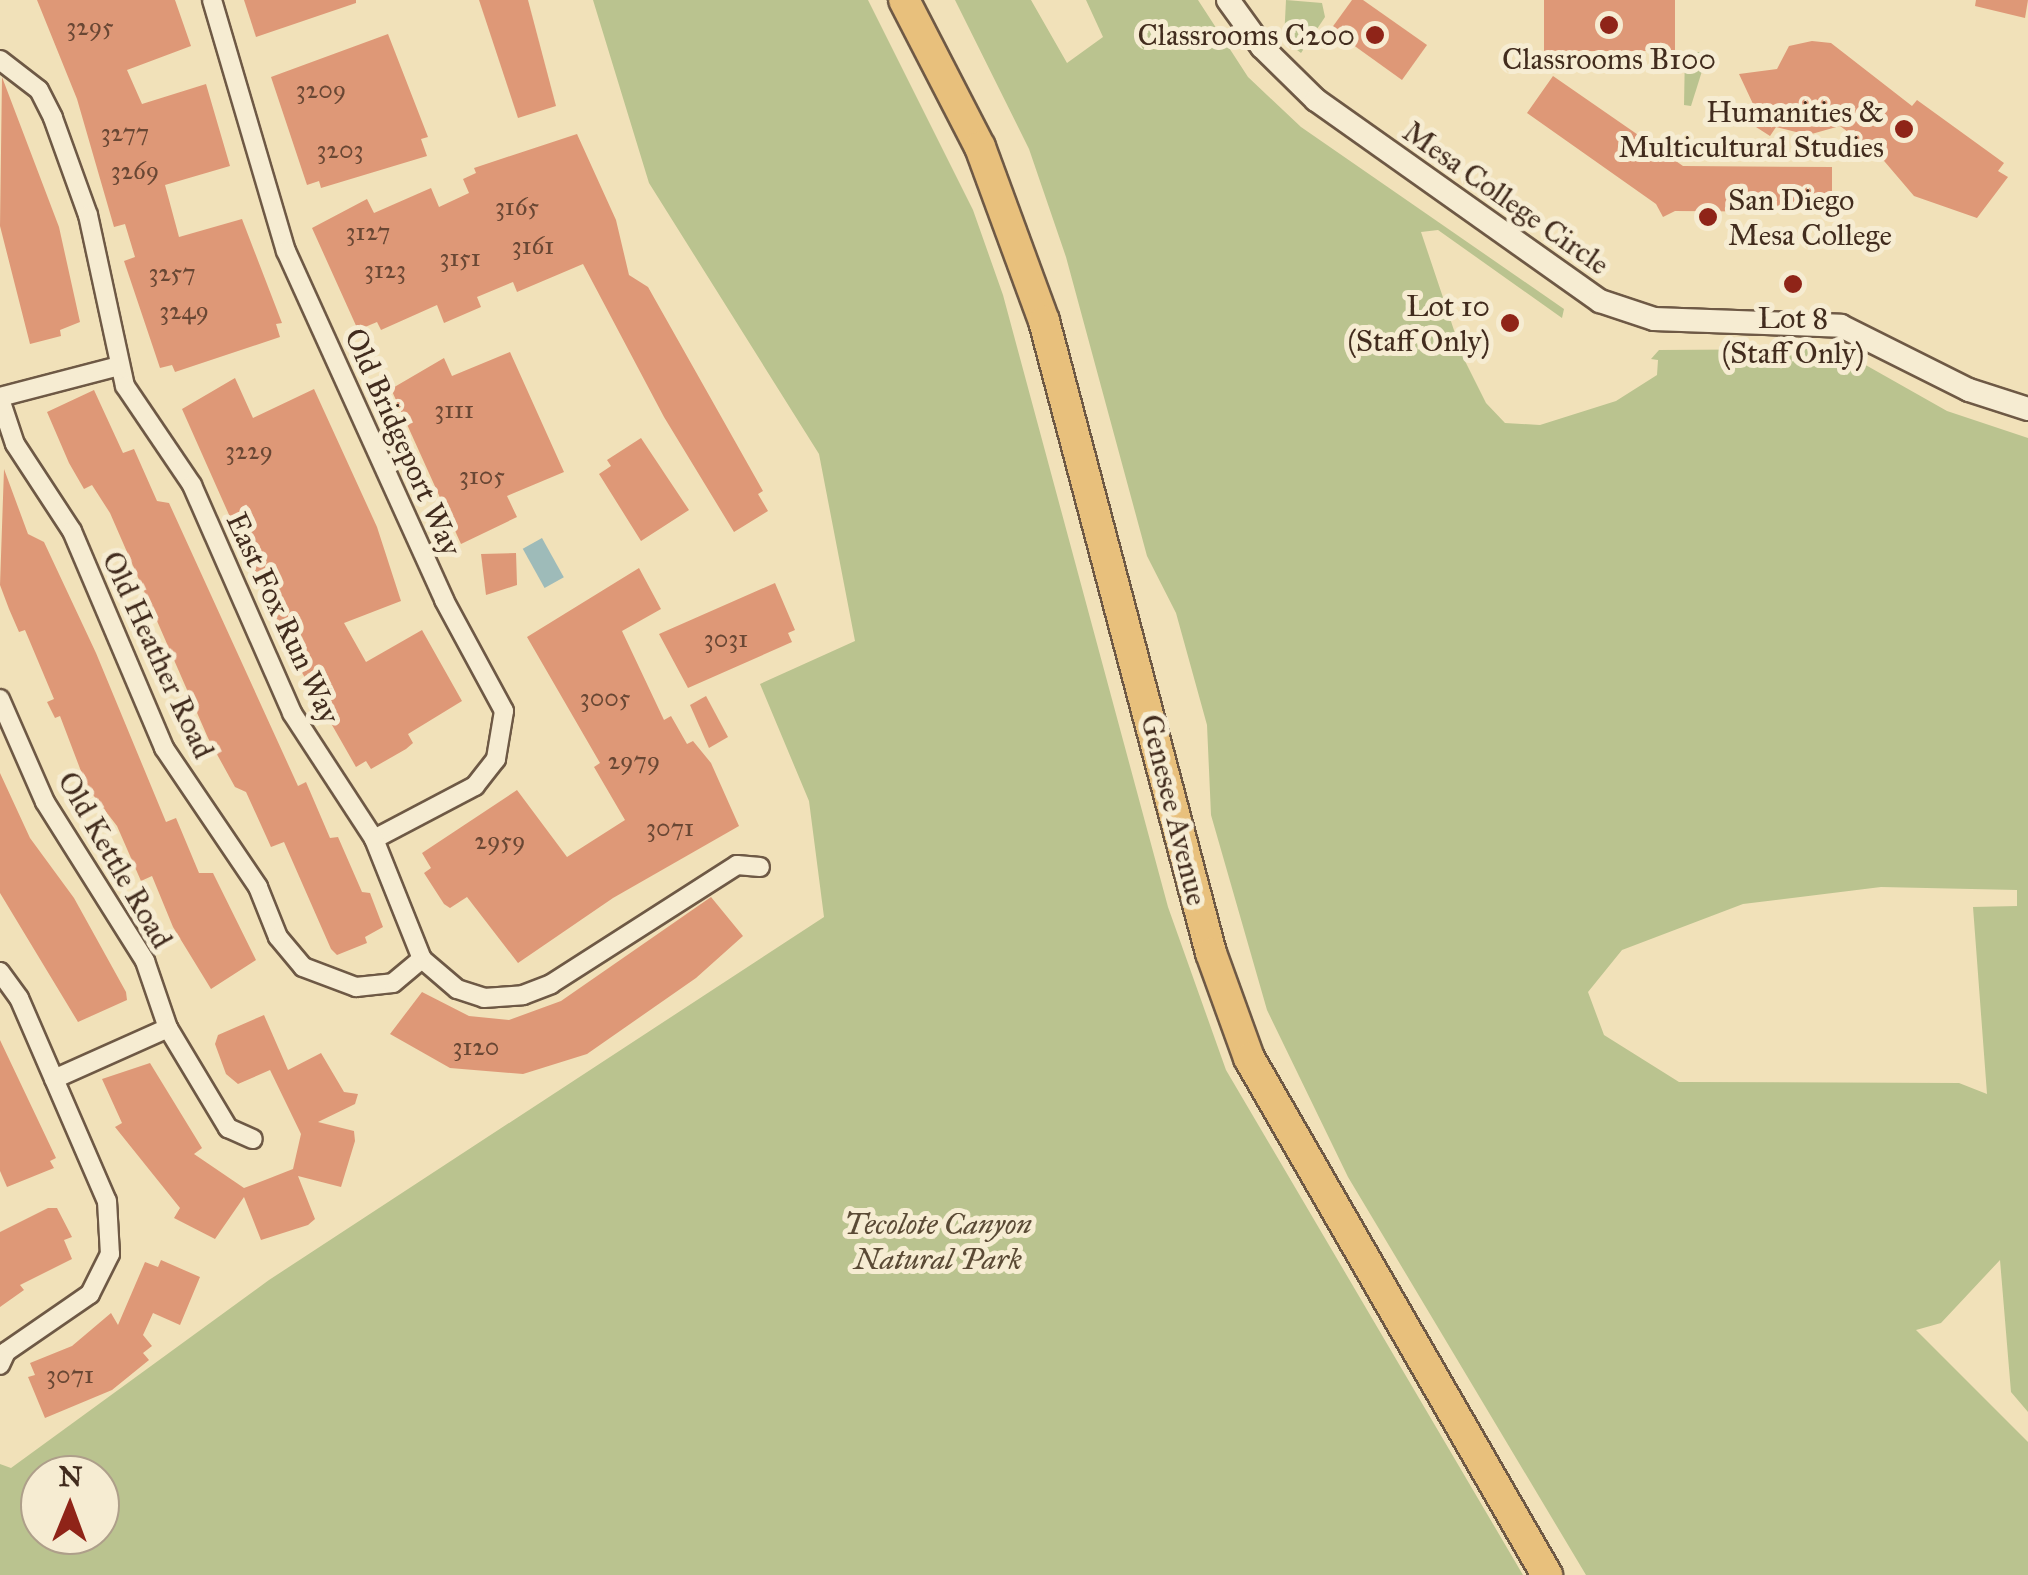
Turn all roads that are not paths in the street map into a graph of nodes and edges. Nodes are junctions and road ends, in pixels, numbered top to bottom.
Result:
1 (212, 0) edge
2 (904, 0) edge
3 (1228, 0) edge
4 (0, 60) edge
5 (119, 366) junction
6 (0, 398) edge
7 (2028, 409) edge
8 (0, 699) edge
9 (374, 839) junction
10 (760, 867) dead end
11 (422, 959) junction
12 (0, 972) edge
13 (168, 1028) junction
14 (54, 1080) junction
15 (253, 1139) dead end
16 (0, 1365) edge
17 (1547, 1575) edge

1 - 9 street, Old Bridgeport Way
2 - 17 main road, Genesee Avenue
3 - 7 street, Mesa College Circle
4 - 5 street, East Fox Run Way
5 - 6 street
5 - 9 street, East Fox Run Way
6 - 11 street, Old Heather Road
8 - 13 street, Old Kettle Road
9 - 11 street, East Fox Run Way
10 - 11 street, East Fox Run Way
12 - 14 street
13 - 14 street
13 - 15 street, Old Kettle Road
14 - 16 street

